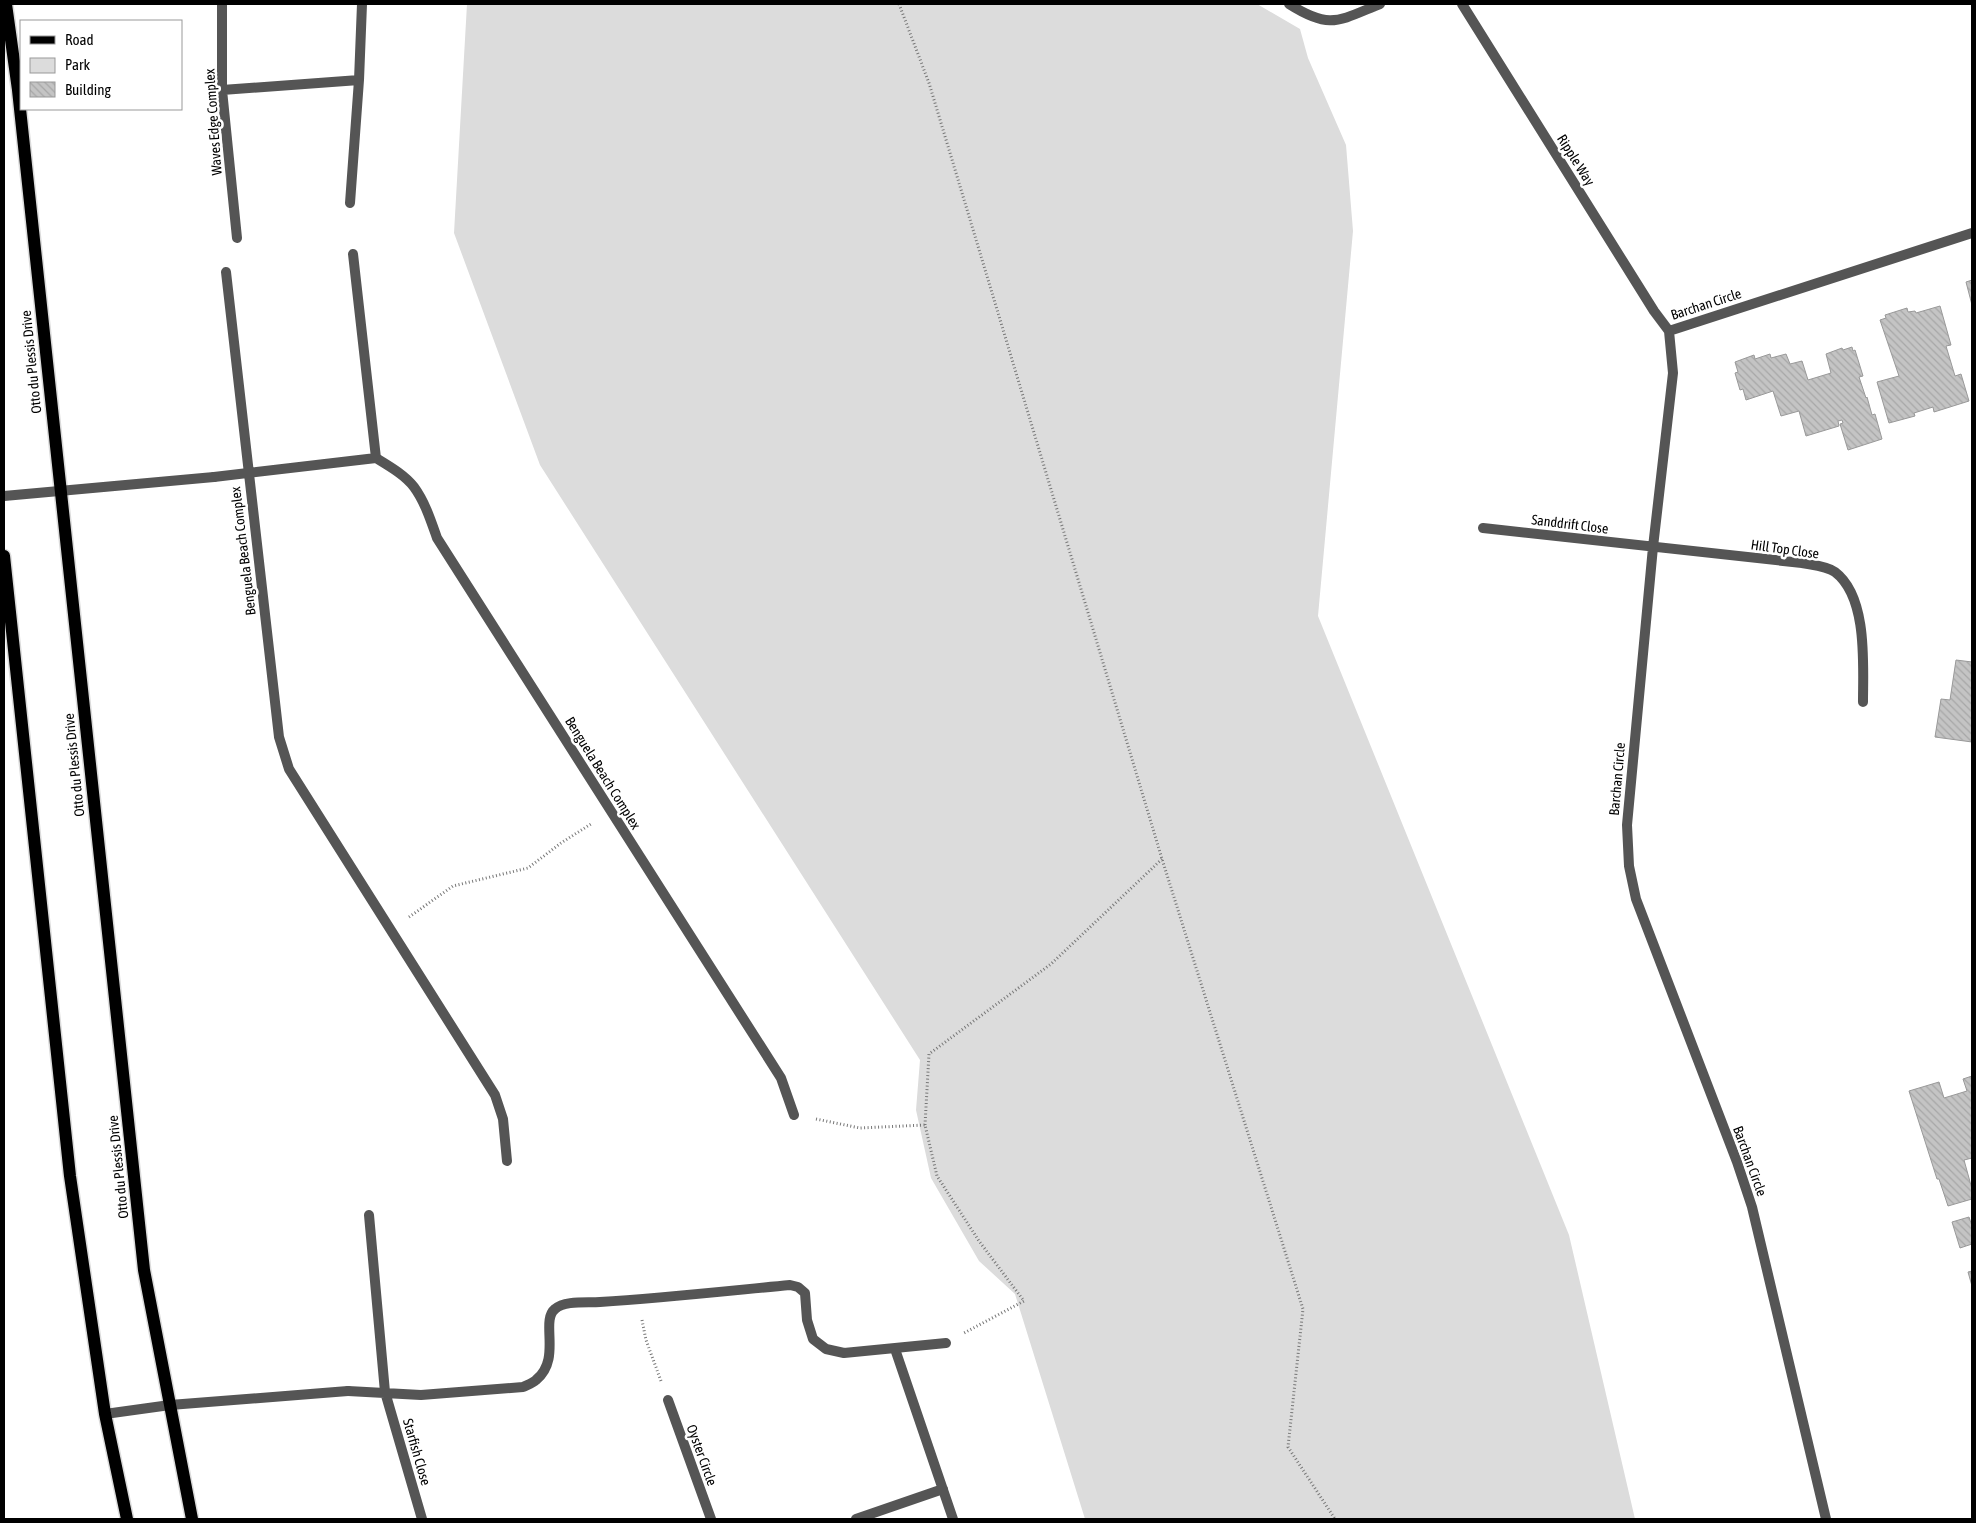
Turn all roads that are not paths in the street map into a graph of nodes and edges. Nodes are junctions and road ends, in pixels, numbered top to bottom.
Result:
1 (6, 4) edge
2 (222, 4) edge
3 (362, 4) edge
4 (1289, 4) edge
5 (1380, 4) edge
6 (1462, 4) edge
7 (359, 80) junction
8 (222, 90) junction
9 (20, 109) edge
10 (20, 110) edge
11 (350, 203) dead end
12 (1972, 233) edge
13 (237, 238) dead end
14 (353, 254) dead end
15 (226, 272) dead end
16 (1669, 330) junction
17 (376, 458) junction
18 (248, 474) junction
19 (60, 491) junction
20 (4, 496) edge
21 (1483, 528) dead end
22 (1653, 547) junction
23 (4, 556) edge
24 (1863, 702) dead end
25 (794, 1115) road end
26 (507, 1161) dead end
27 (369, 1215) dead end
28 (946, 1342) road end
29 (895, 1349) junction
30 (385, 1392) junction
31 (668, 1400) road end
32 (170, 1405) junction
33 (105, 1414) junction
34 (943, 1489) junction
35 (127, 1519) edge
36 (192, 1519) edge
37 (422, 1519) edge
38 (711, 1519) edge
39 (856, 1519) edge
40 (954, 1519) edge
41 (1826, 1519) edge

1 - 9 main road, Otto du Plessis Drive
2 - 8 street, Waves Edge Complex
3 - 7 street
4 - 5 street
6 - 16 street, Ripple Way
7 - 8 street
7 - 11 street
8 - 13 street, Waves Edge Complex
10 - 19 main road, Otto du Plessis Drive
12 - 16 street, Barchan Circle
14 - 17 street
15 - 18 street, Benguela Beach Complex
16 - 22 street, Barchan Circle
17 - 18 street, Benguela Beach Complex
17 - 25 street, Benguela Beach Complex
18 - 19 street, Benguela Beach Complex
18 - 26 street, Benguela Beach Complex
19 - 20 street, Benguela Beach Complex
19 - 32 main road, Otto du Plessis Drive
21 - 22 street, Sanddrift Close
22 - 24 street, Hill Top Close
22 - 41 street, Barchan Circle
23 - 33 main road
27 - 30 street, Starfish Close
28 - 29 street
29 - 30 street
29 - 34 street
30 - 32 street
30 - 37 street, Starfish Close
31 - 38 street, Oyster Circle
32 - 33 street
32 - 36 main road, Otto du Plessis Drive
33 - 35 main road
34 - 39 street
34 - 40 street

